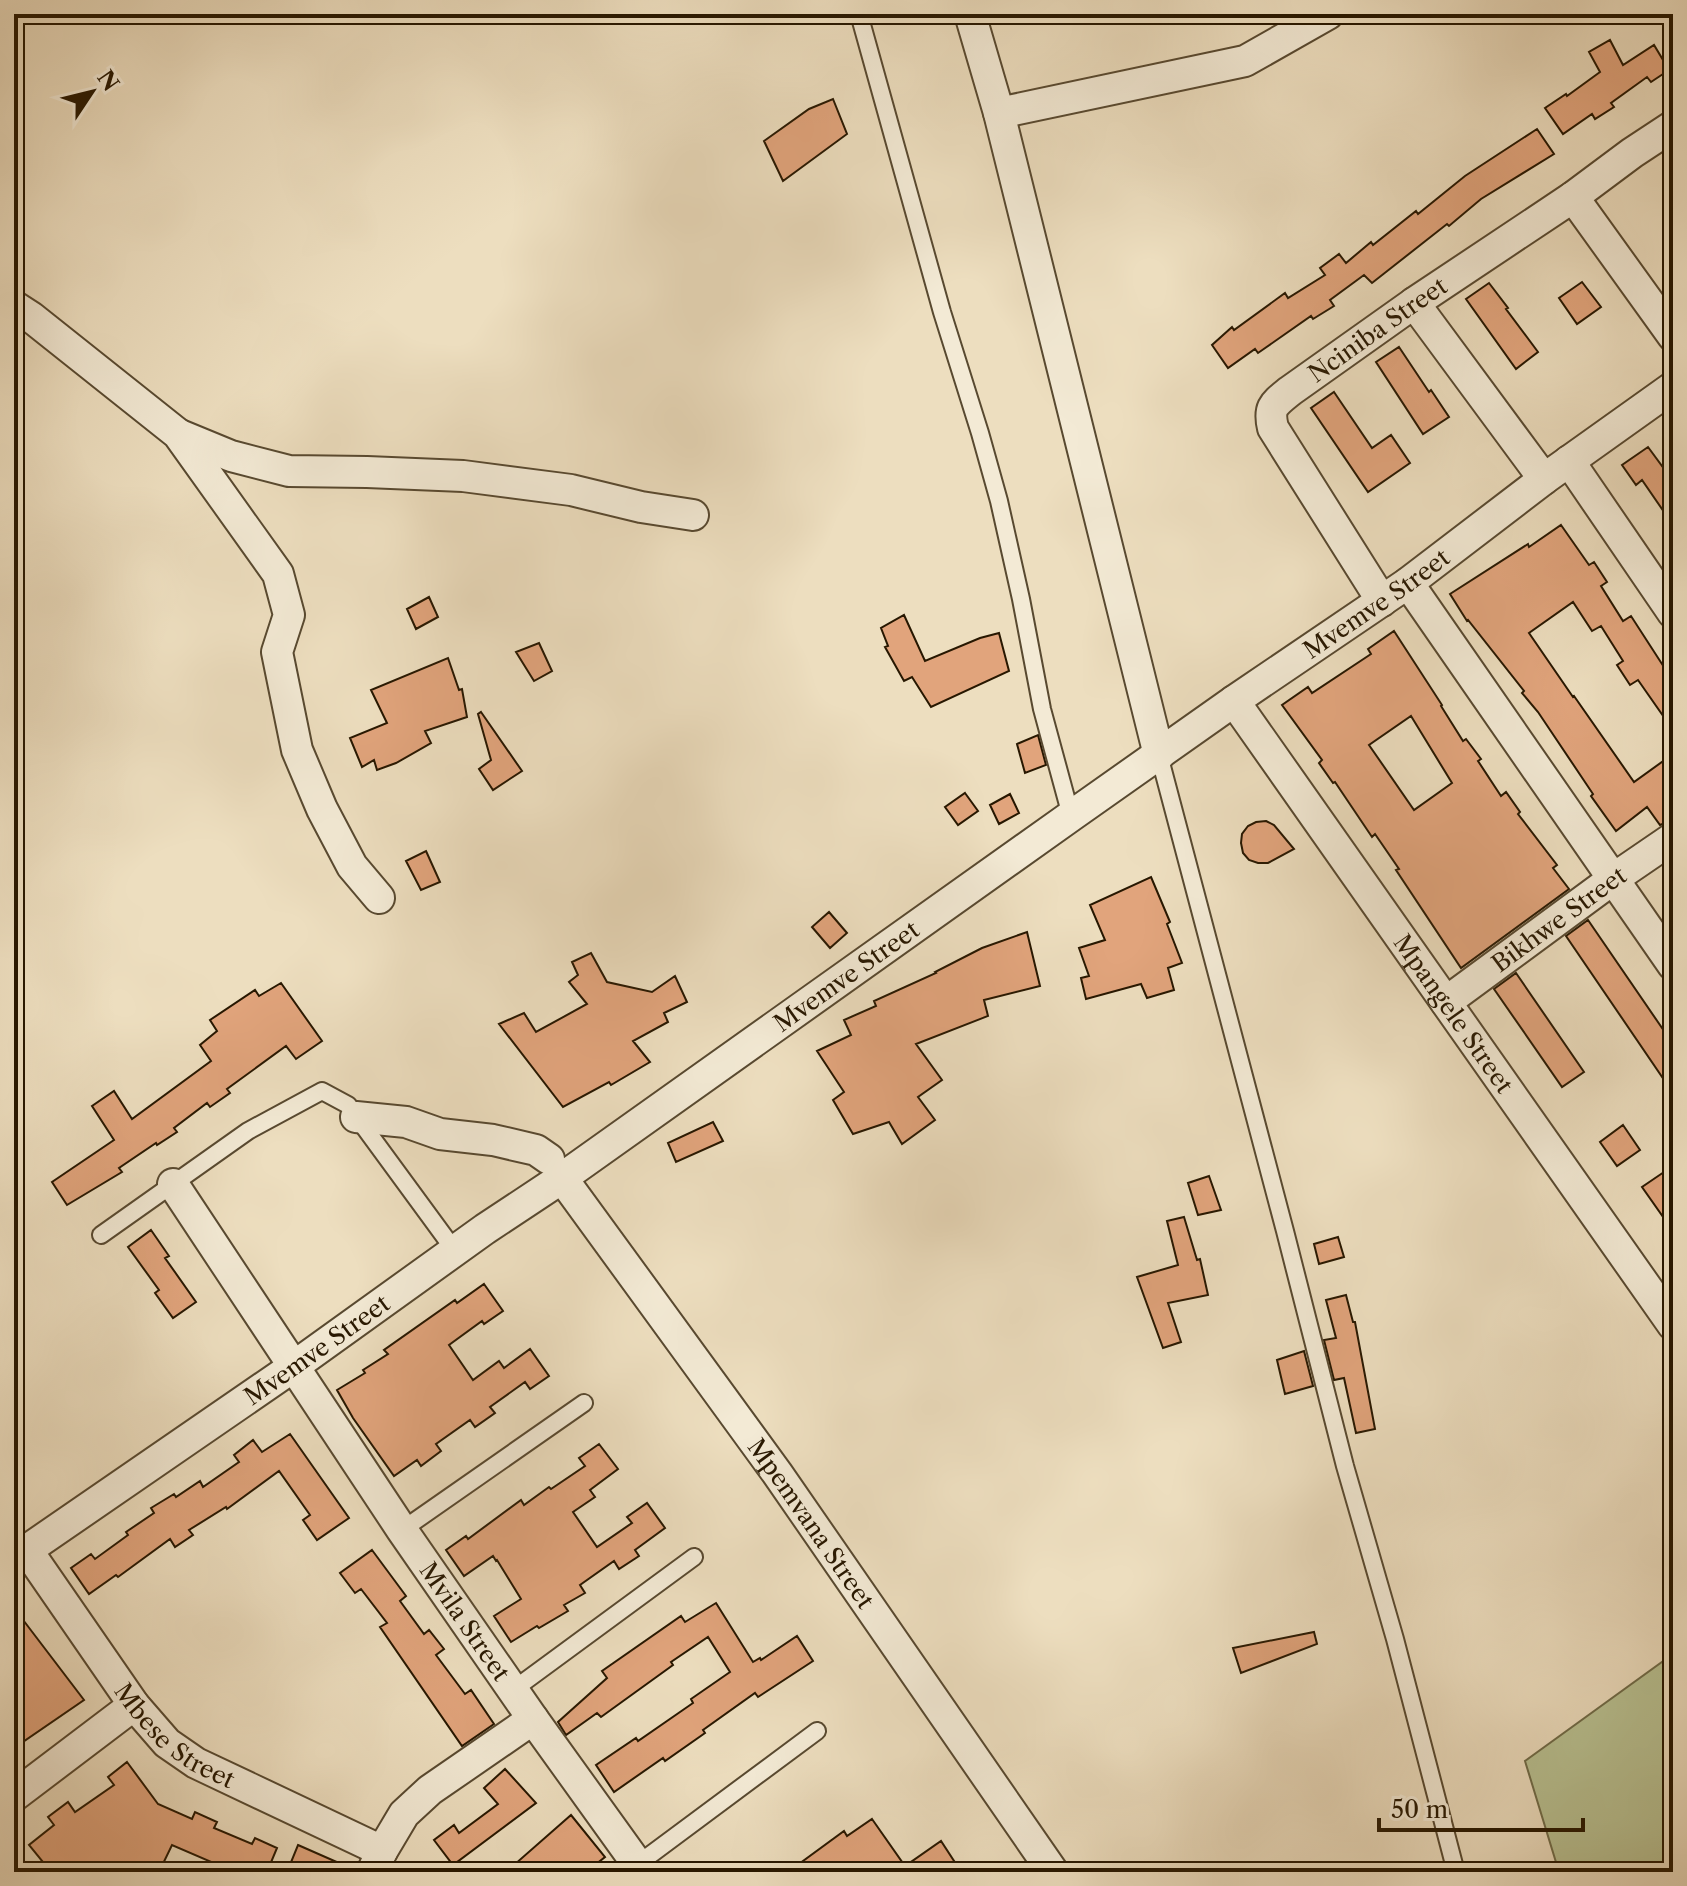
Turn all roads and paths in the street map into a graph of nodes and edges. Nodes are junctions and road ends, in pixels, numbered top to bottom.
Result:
1 (859, 14) edge
2 (970, 14) edge
3 (1328, 14) edge
4 (999, 113) junction
5 (1673, 126) edge
6 (1573, 197) junction
7 (1414, 303) junction
8 (14, 306) edge
9 (1673, 336) edge
10 (1673, 387) edge
11 (178, 434) junction
12 (1569, 461) junction
13 (1544, 479) junction
14 (693, 515) dead end
15 (1408, 583) junction
16 (1382, 601) junction
17 (1673, 613) edge
18 (1234, 701) junction
19 (1159, 755) junction
20 (1071, 816) junction
21 (1673, 838) edge
22 (1613, 879) junction
23 (379, 898) dead end
24 (1673, 965) edge
25 (1446, 1002) junction
26 (356, 1117) junction
27 (556, 1169) junction
28 (173, 1184) junction
29 (101, 1235) dead end
30 (455, 1251) junction
31 (1673, 1325) edge
32 (293, 1367) junction
33 (584, 1403) dead end
34 (402, 1530) junction
35 (21, 1555) edge
36 (694, 1557) dead end
37 (513, 1690) junction
38 (134, 1705) junction
39 (533, 1719) junction
40 (817, 1731) dead end
41 (14, 1796) edge
42 (377, 1862) edge
43 (640, 1868) edge
44 (1053, 1872) edge
45 (1456, 1872) edge

1 - 20 lane
2 - 4 street
3 - 4 street
4 - 19 street
5 - 6 street, Nciniba Street
6 - 7 street, Nciniba Street
6 - 9 street
7 - 13 street
7 - 16 street, Nciniba Street
8 - 11 street
10 - 12 street, Mvemve Street
11 - 14 street
11 - 23 street
12 - 13 street, Mvemve Street
12 - 17 street
13 - 15 street, Mvemve Street
15 - 16 street, Mvemve Street
15 - 22 street
16 - 18 street, Mvemve Street
18 - 19 street, Mvemve Street
18 - 25 street, Mpangele Street
19 - 20 street, Mvemve Street
19 - 45 lane
20 - 27 street, Mvemve Street
21 - 22 street, Bikhwe Street
22 - 24 street
22 - 25 street, Bikhwe Street
25 - 31 street, Mpangele Street
26 - 27 street
26 - 28 lane
26 - 30 lane
27 - 30 street, Mvemve Street
27 - 44 street, Mpemvana Street
28 - 29 lane
28 - 32 street, Mvila Street
30 - 32 street, Mvemve Street
32 - 34 street, Mvila Street
32 - 35 street, Mvemve Street
33 - 34 lane
34 - 37 street, Mvila Street
35 - 38 street, Mbese Street
36 - 37 lane
37 - 39 street, Mvila Street
38 - 41 street
38 - 42 street, Mbese Street
39 - 42 street
39 - 43 street, Mvila Street
40 - 43 lane

